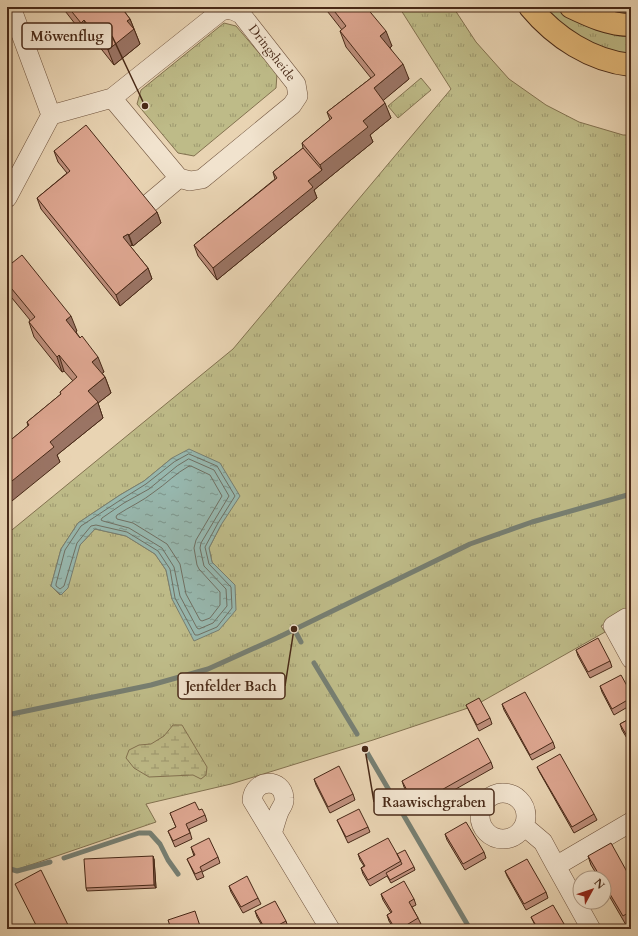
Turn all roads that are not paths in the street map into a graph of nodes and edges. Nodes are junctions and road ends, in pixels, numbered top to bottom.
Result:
1 (11, 7) edge
2 (530, 7) edge
3 (571, 7) edge
4 (631, 25) edge
5 (631, 65) edge
6 (112, 98) junction
7 (51, 115) junction
8 (179, 178) junction
9 (7, 198) edge
10 (147, 205) edge
11 (631, 627) edge
12 (629, 648) edge
13 (631, 822) edge
14 (524, 826) dead end
15 (272, 833) dead end
16 (556, 866) junction
17 (330, 929) edge
18 (591, 929) edge

1 - 7 street
2 - 5 highway
3 - 4 highway
6 - 7 street, Dringsheide
6 - 8 street
6 - 8 street, Dringsheide
7 - 9 street
8 - 10 street
11 - 12 street
13 - 16 street
14 - 16 street
15 - 17 street
16 - 18 street

